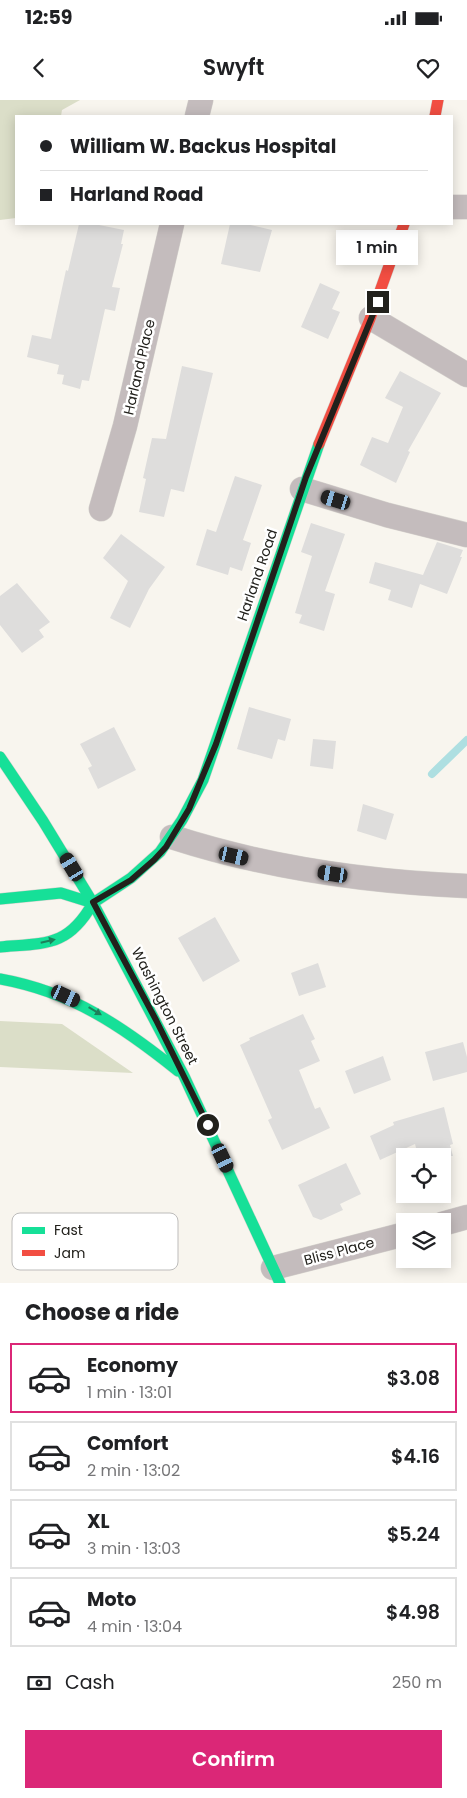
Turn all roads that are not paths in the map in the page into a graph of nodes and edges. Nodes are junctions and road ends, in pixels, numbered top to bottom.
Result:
1 (201, 100) edge
2 (438, 100) edge
3 (197, 115) edge
4 (435, 115) edge
5 (453, 207) edge
6 (467, 207) edge
7 (172, 225) edge
8 (404, 225) edge
9 (372, 318) junction
10 (467, 374) edge
11 (302, 490) junction
12 (101, 509) dead end
13 (467, 535) edge
14 (0, 757) edge
15 (172, 837) junction
16 (467, 886) edge
17 (0, 899) edge
18 (93, 902) junction
19 (0, 947) edge
20 (0, 979) edge
21 (184, 1076) junction
22 (467, 1217) edge
23 (451, 1221) edge
24 (396, 1237) edge
25 (276, 1276) edge

1 - 3 street
2 - 4 main road
5 - 6 street
7 - 12 street, Harland Place
8 - 9 main road, Harland Road
9 - 10 street
9 - 11 main road, Harland Road
11 - 13 street
11 - 15 main road, Harland Road
14 - 18 main road, Washington Street
15 - 16 street
15 - 18 main road, Harland Road
17 - 18 main road
19 -> 18 main road
18 - 21 main road, Washington Street
20 -> 21 main road
21 - 25 main road, Washington Street
22 - 23 street
24 - 25 street, Bliss Place

